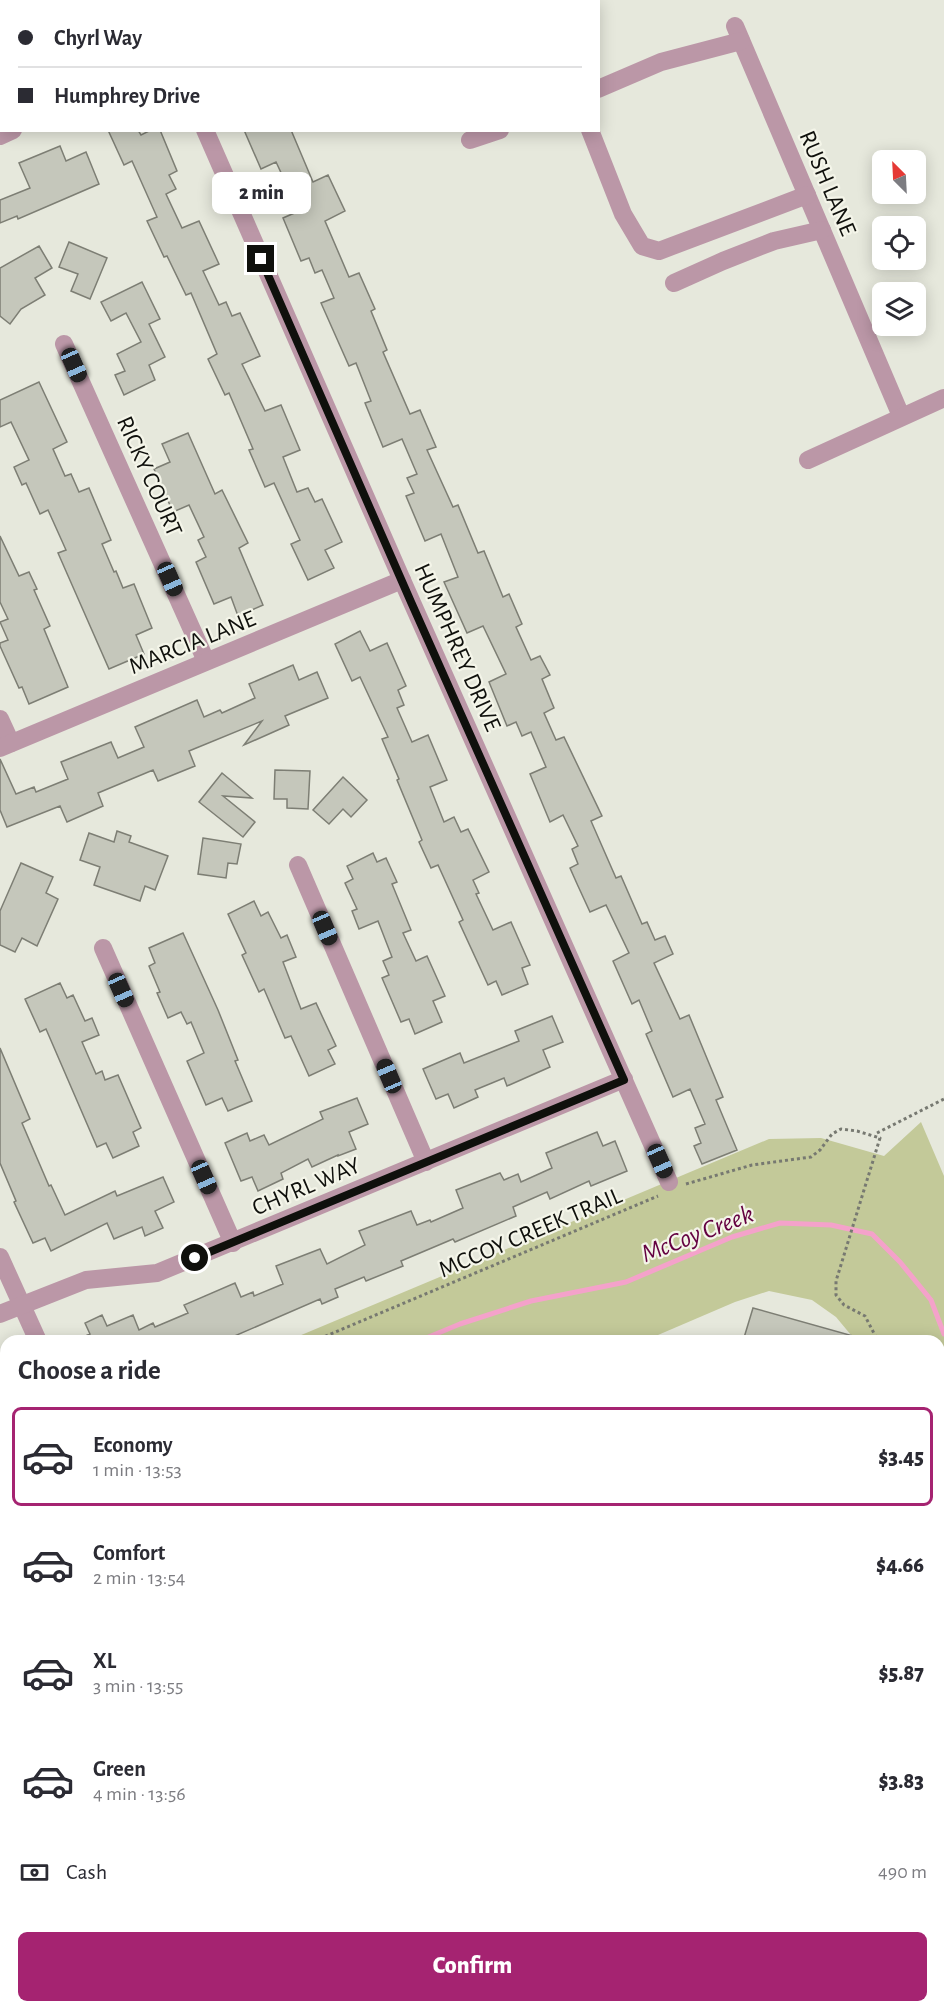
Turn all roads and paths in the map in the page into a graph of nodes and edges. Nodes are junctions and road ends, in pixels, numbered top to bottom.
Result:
1 (600, 88) edge
2 (206, 132) edge
3 (494, 132) edge
4 (591, 132) edge
5 (470, 140) dead end
6 (807, 195) junction
7 (822, 230) junction
8 (674, 283) dead end
9 (64, 344) dead end
10 (944, 398) edge
11 (902, 416) junction
12 (808, 460) dead end
13 (402, 580) junction
14 (206, 661) junction
15 (0, 719) edge
16 (5, 745) edge
17 (298, 865) dead end
18 (103, 948) dead end
19 (624, 1080) junction
20 (944, 1099) edge
21 (877, 1133) dead end
22 (426, 1162) junction
23 (671, 1187) junction
24 (233, 1243) junction
25 (0, 1257) edge
26 (21, 1304) junction
27 (0, 1314) edge
28 (35, 1335) edge
29 (328, 1335) edge
30 (875, 1335) edge

1 - 6 street, RUSH LANE
2 - 13 street, HUMPHREY DRIVE
3 - 5 street
4 - 6 street
6 - 7 street, RUSH LANE
7 - 8 street
7 - 11 street, RUSH LANE
9 - 14 street, RICKY COURT
10 - 11 street
11 - 12 street
13 - 14 street, MARCIA LANE
13 - 19 street, HUMPHREY DRIVE
14 - 16 street, MARCIA LANE
15 - 16 street
17 - 22 street
18 - 24 street
19 - 22 street, CHYRL WAY
19 - 23 street, HUMPHREY DRIVE
20 - 21 path
22 - 24 street, CHYRL WAY
23 - 29 path, MCCOY CREEK TRAIL
23 - 30 path, MCCOY CREEK TRAIL
24 - 26 street, CHYRL WAY
25 - 26 street
26 - 27 street, CHYRL WAY
26 - 28 street

